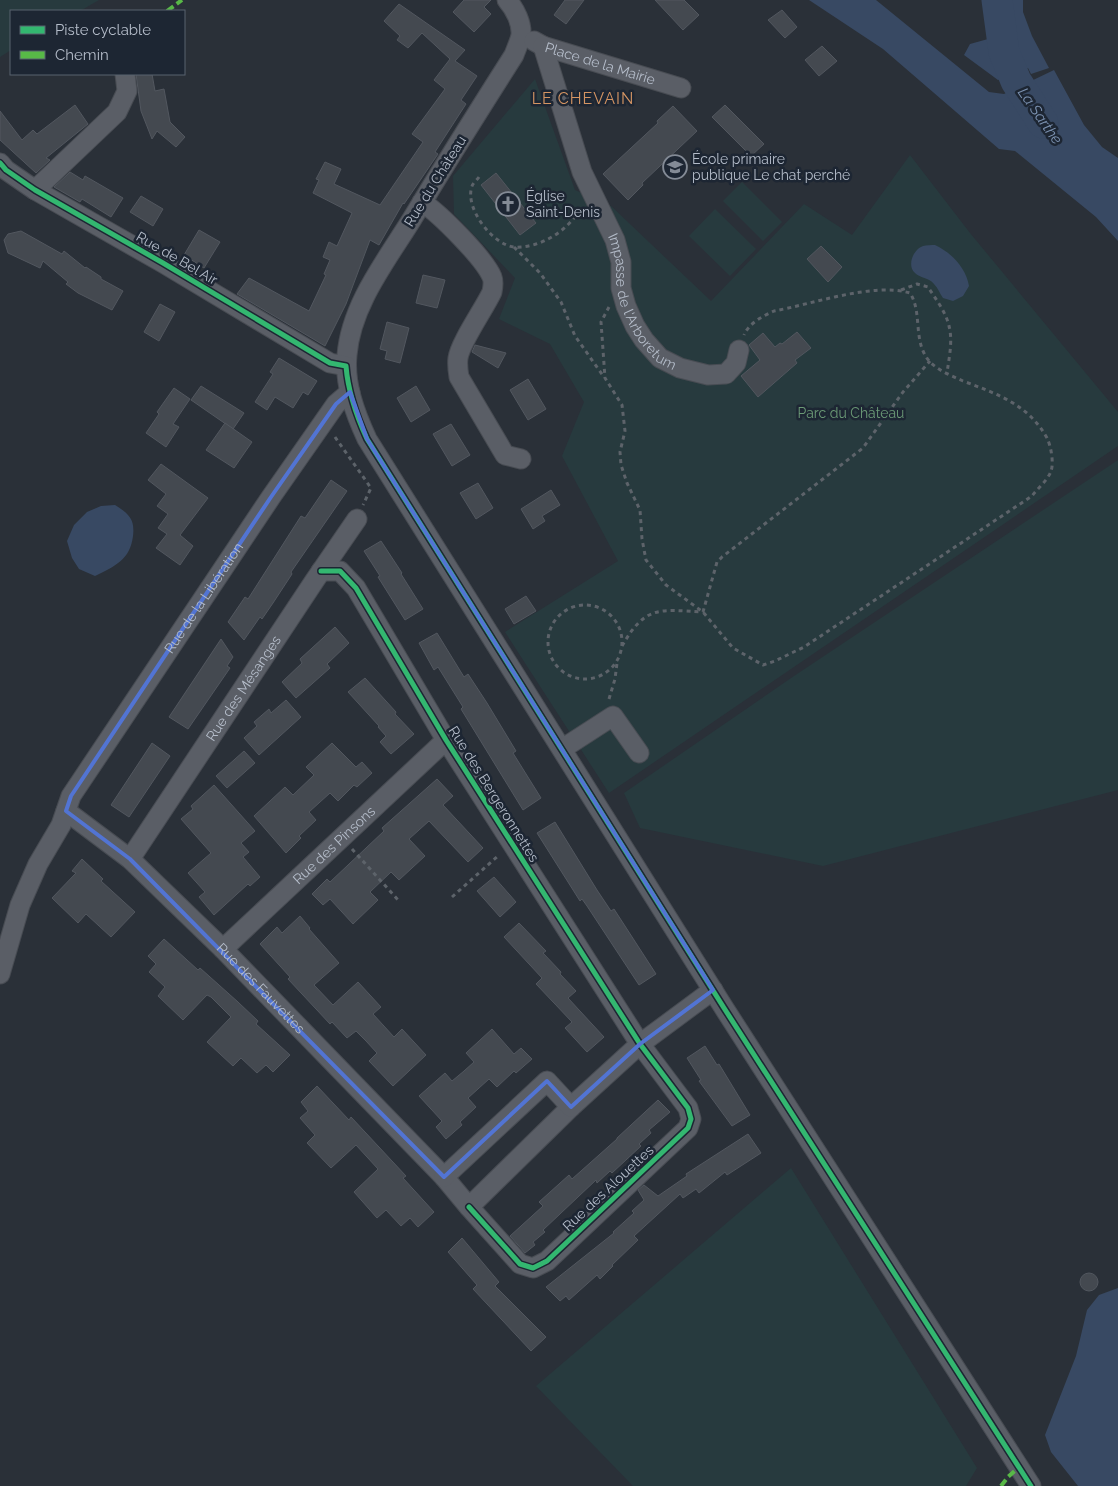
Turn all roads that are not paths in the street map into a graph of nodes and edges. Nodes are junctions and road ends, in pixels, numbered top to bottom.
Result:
1 (507, 0) edge
2 (521, 35) junction
3 (543, 46) junction
4 (125, 75) edge
5 (680, 88) dead end
6 (0, 163) edge
7 (35, 190) junction
8 (422, 202) junction
9 (739, 350) road end
10 (346, 366) junction
11 (350, 392) junction
12 (521, 459) dead end
13 (357, 519) road end
14 (321, 571) junction
15 (446, 740) junction
16 (562, 748) junction
17 (639, 753) dead end
18 (66, 811) junction
19 (130, 859) junction
20 (223, 949) junction
21 (0, 974) edge
22 (713, 990) junction
23 (640, 1044) junction
24 (572, 1107) junction
25 (444, 1177) junction
26 (469, 1207) junction
27 (1032, 1486) edge

1 - 2 street
2 - 3 street, Place de la Mairie
2 - 8 street, Rue du Château
3 - 5 street, Place de la Mairie
3 - 9 street, Impasse de l'Arboretum
4 - 7 street
6 - 7 street, Rue de Bel Air
7 - 10 street, Rue de Bel Air
8 - 10 street, Rue du Château
8 - 12 street
10 - 11 street, Rue du Château
11 - 16 street, Rue du Château
11 - 18 street, Rue de la Libération
13 - 14 street, Rue des Mésanges
14 - 15 street, Rue des Bergeronnettes
14 - 19 street, Rue des Mésanges
15 - 20 street, Rue des Pinsons
15 - 23 street, Rue des Bergeronnettes
16 - 17 street
16 - 22 street, Rue du Château
18 - 19 street, Rue des Fauvettes
18 - 21 street, Rue de la Libération
19 - 20 street, Rue des Fauvettes
20 - 25 street, Rue des Fauvettes
22 - 23 street
22 - 27 street, Rue du Château
23 - 24 street
23 - 26 street, Rue des Alouettes
24 - 25 street
24 - 26 street
25 - 26 street, Rue des Fauvettes

